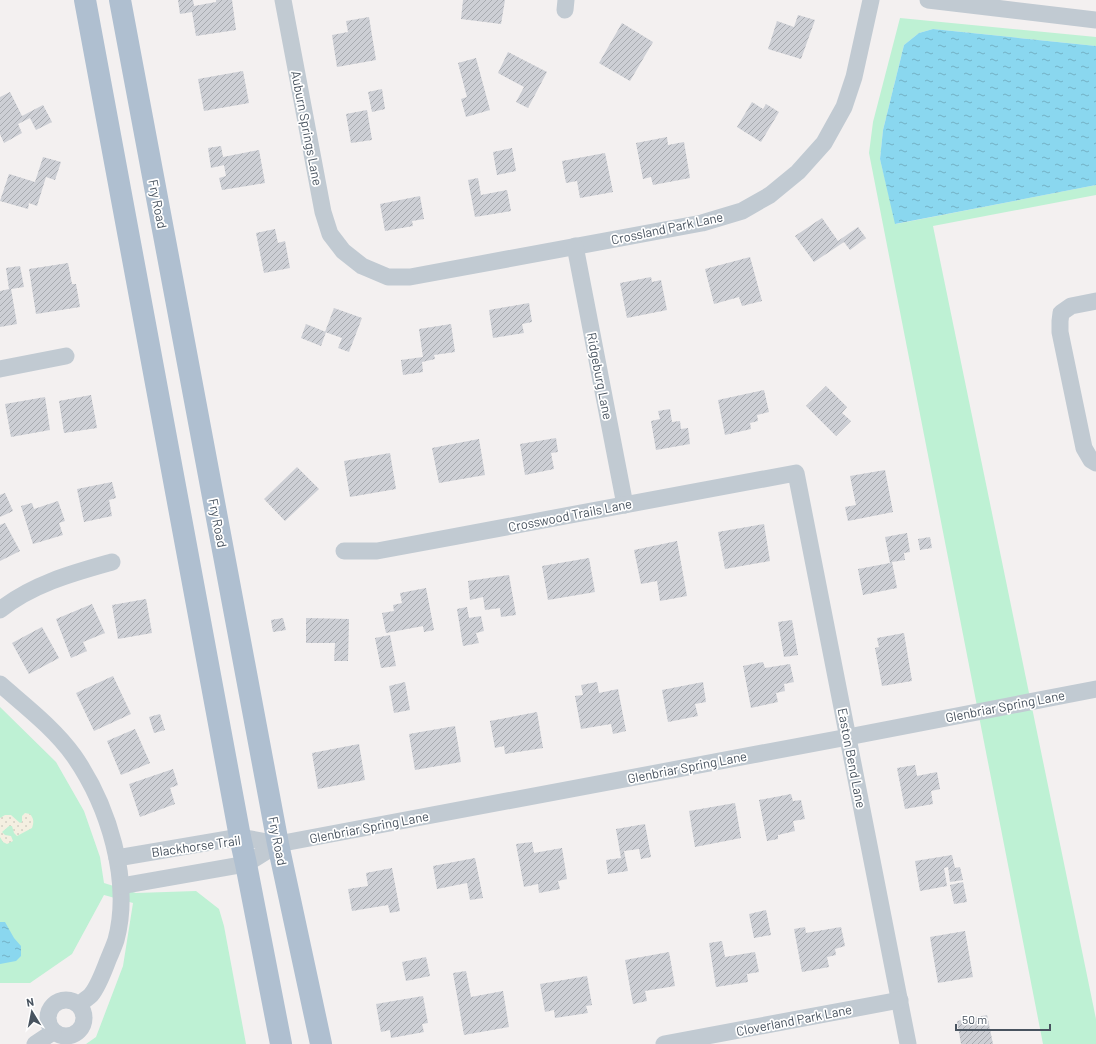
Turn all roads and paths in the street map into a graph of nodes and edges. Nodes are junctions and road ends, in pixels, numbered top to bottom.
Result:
1 (85, 0) edge
2 (120, 0) edge
3 (283, 0) edge
4 (871, 0) edge
5 (928, 0) edge
6 (1096, 20) edge
7 (575, 246) junction
8 (343, 251) joint
9 (1096, 301) edge
10 (66, 356) dead end
11 (188, 366) junction
12 (0, 368) edge
13 (154, 373) junction
14 (1094, 461) edge
15 (796, 473) joint
16 (625, 505) junction
17 (344, 551) dead end
18 (112, 562) dead end
19 (0, 610) edge
20 (0, 684) edge
21 (1096, 688) edge
22 (848, 737) junction
23 (240, 837) junction
24 (278, 844) junction
25 (117, 858) junction
26 (246, 864) junction
27 (121, 886) junction
28 (900, 1000) junction
29 (79, 1005) junction
30 (53, 1032) junction
31 (35, 1044) edge
32 (281, 1044) edge
33 (321, 1044) edge
34 (664, 1044) edge
35 (908, 1044) edge

1 - 13 main road
2 - 11 main road, Fry Road
3 - 8 street, Auburn Springs Lane
4 - 7 street, Crossland Park Lane
5 - 6 street
7 - 8 street, Crossland Park Lane
7 - 16 street, Ridgeburg Lane
9 - 14 street
10 - 12 street
11 - 13 main road
11 - 24 main road, Fry Road
13 - 23 main road
15 - 16 street, Crosswood Trails Lane
15 - 22 street, Easton Bend Lane
16 - 17 street, Crosswood Trails Lane
18 - 19 street
20 - 25 street
21 - 22 street, Glenbriar Spring Lane
22 - 24 street, Glenbriar Spring Lane
22 - 28 street, Easton Bend Lane
23 - 24 street, Blackhorse Trail
23 - 25 street, Blackhorse Trail
23 - 26 main road
24 - 26 street, Blackhorse Trail
24 - 33 main road, Fry Road
25 - 27 street
26 - 27 street, Blackhorse Trail
26 - 32 main road
27 - 29 street
28 - 34 street, Cloverland Park Lane
28 - 35 street, Easton Bend Lane
29 - 30 street
29 - 30 street
30 - 31 street

